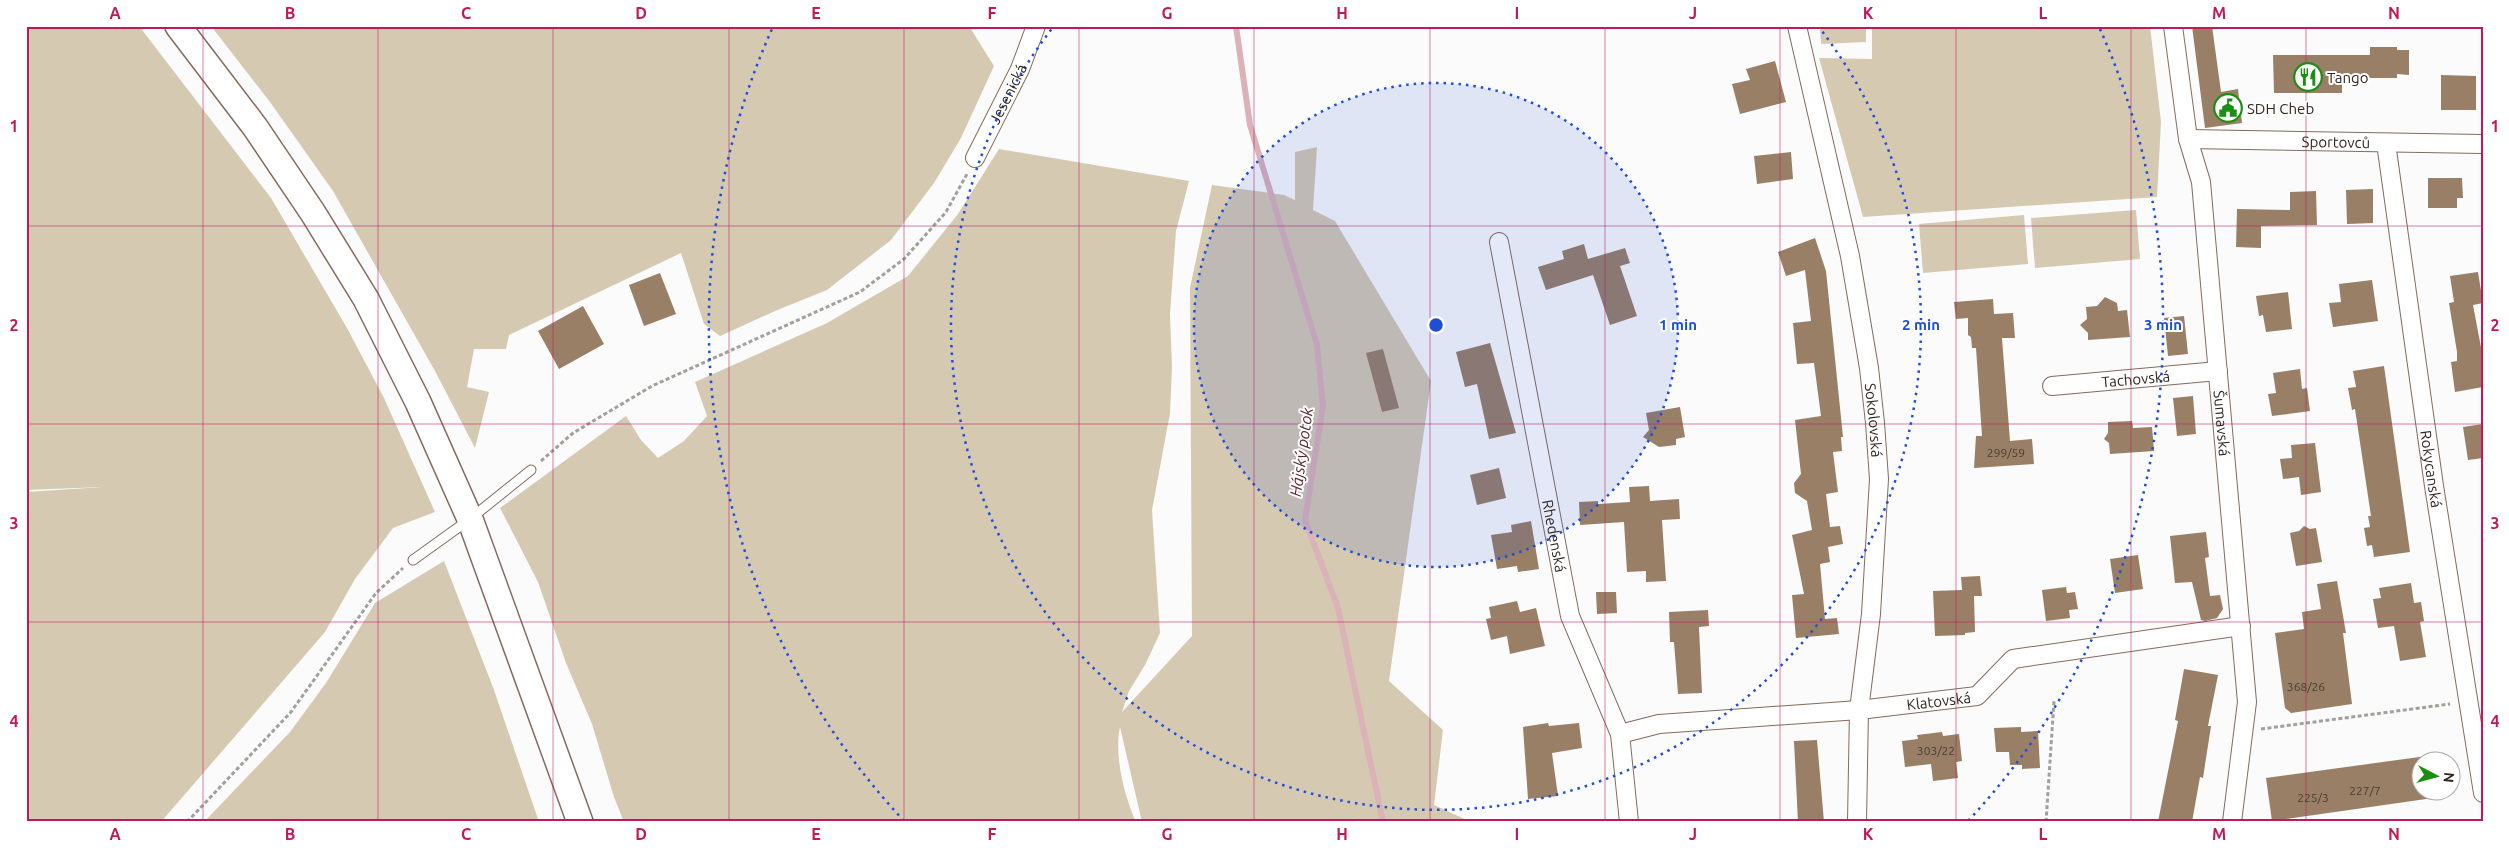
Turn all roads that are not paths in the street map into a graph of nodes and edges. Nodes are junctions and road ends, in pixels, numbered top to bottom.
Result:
1 (178, 26) edge
2 (1036, 26) edge
3 (1797, 26) edge
4 (2173, 26) edge
5 (2188, 139) junction
6 (2386, 143) junction
7 (2483, 144) edge
8 (975, 158) road end
9 (1499, 242) dead end
10 (2218, 371) junction
11 (2052, 386) dead end
12 (531, 470) road end
13 (470, 519) junction
14 (413, 560) road end
15 (2241, 626) junction
16 (1859, 710) junction
17 (1620, 734) junction
18 (2483, 793) edge
19 (580, 822) edge
20 (1629, 822) edge
21 (1857, 822) edge
22 (2232, 822) edge

1 - 13 main road
2 - 8 street, Jesenická
3 - 16 street, Sokolovská
4 - 5 street, Šumavská
5 - 6 street, Sportovců
5 - 10 street, Šumavská
6 - 7 street, Sportovců
6 - 18 street, Rokycanská
9 - 17 street, Rhedenská
10 - 11 street, Tachovská
10 - 15 street, Šumavská
12 - 13 lane
13 - 14 lane
13 - 19 main road
15 - 16 street, Klatovská
15 - 22 street, Šumavská
16 - 17 street, Klatovská
16 - 21 street, Sokolovská
17 - 20 street, Rhedenská

